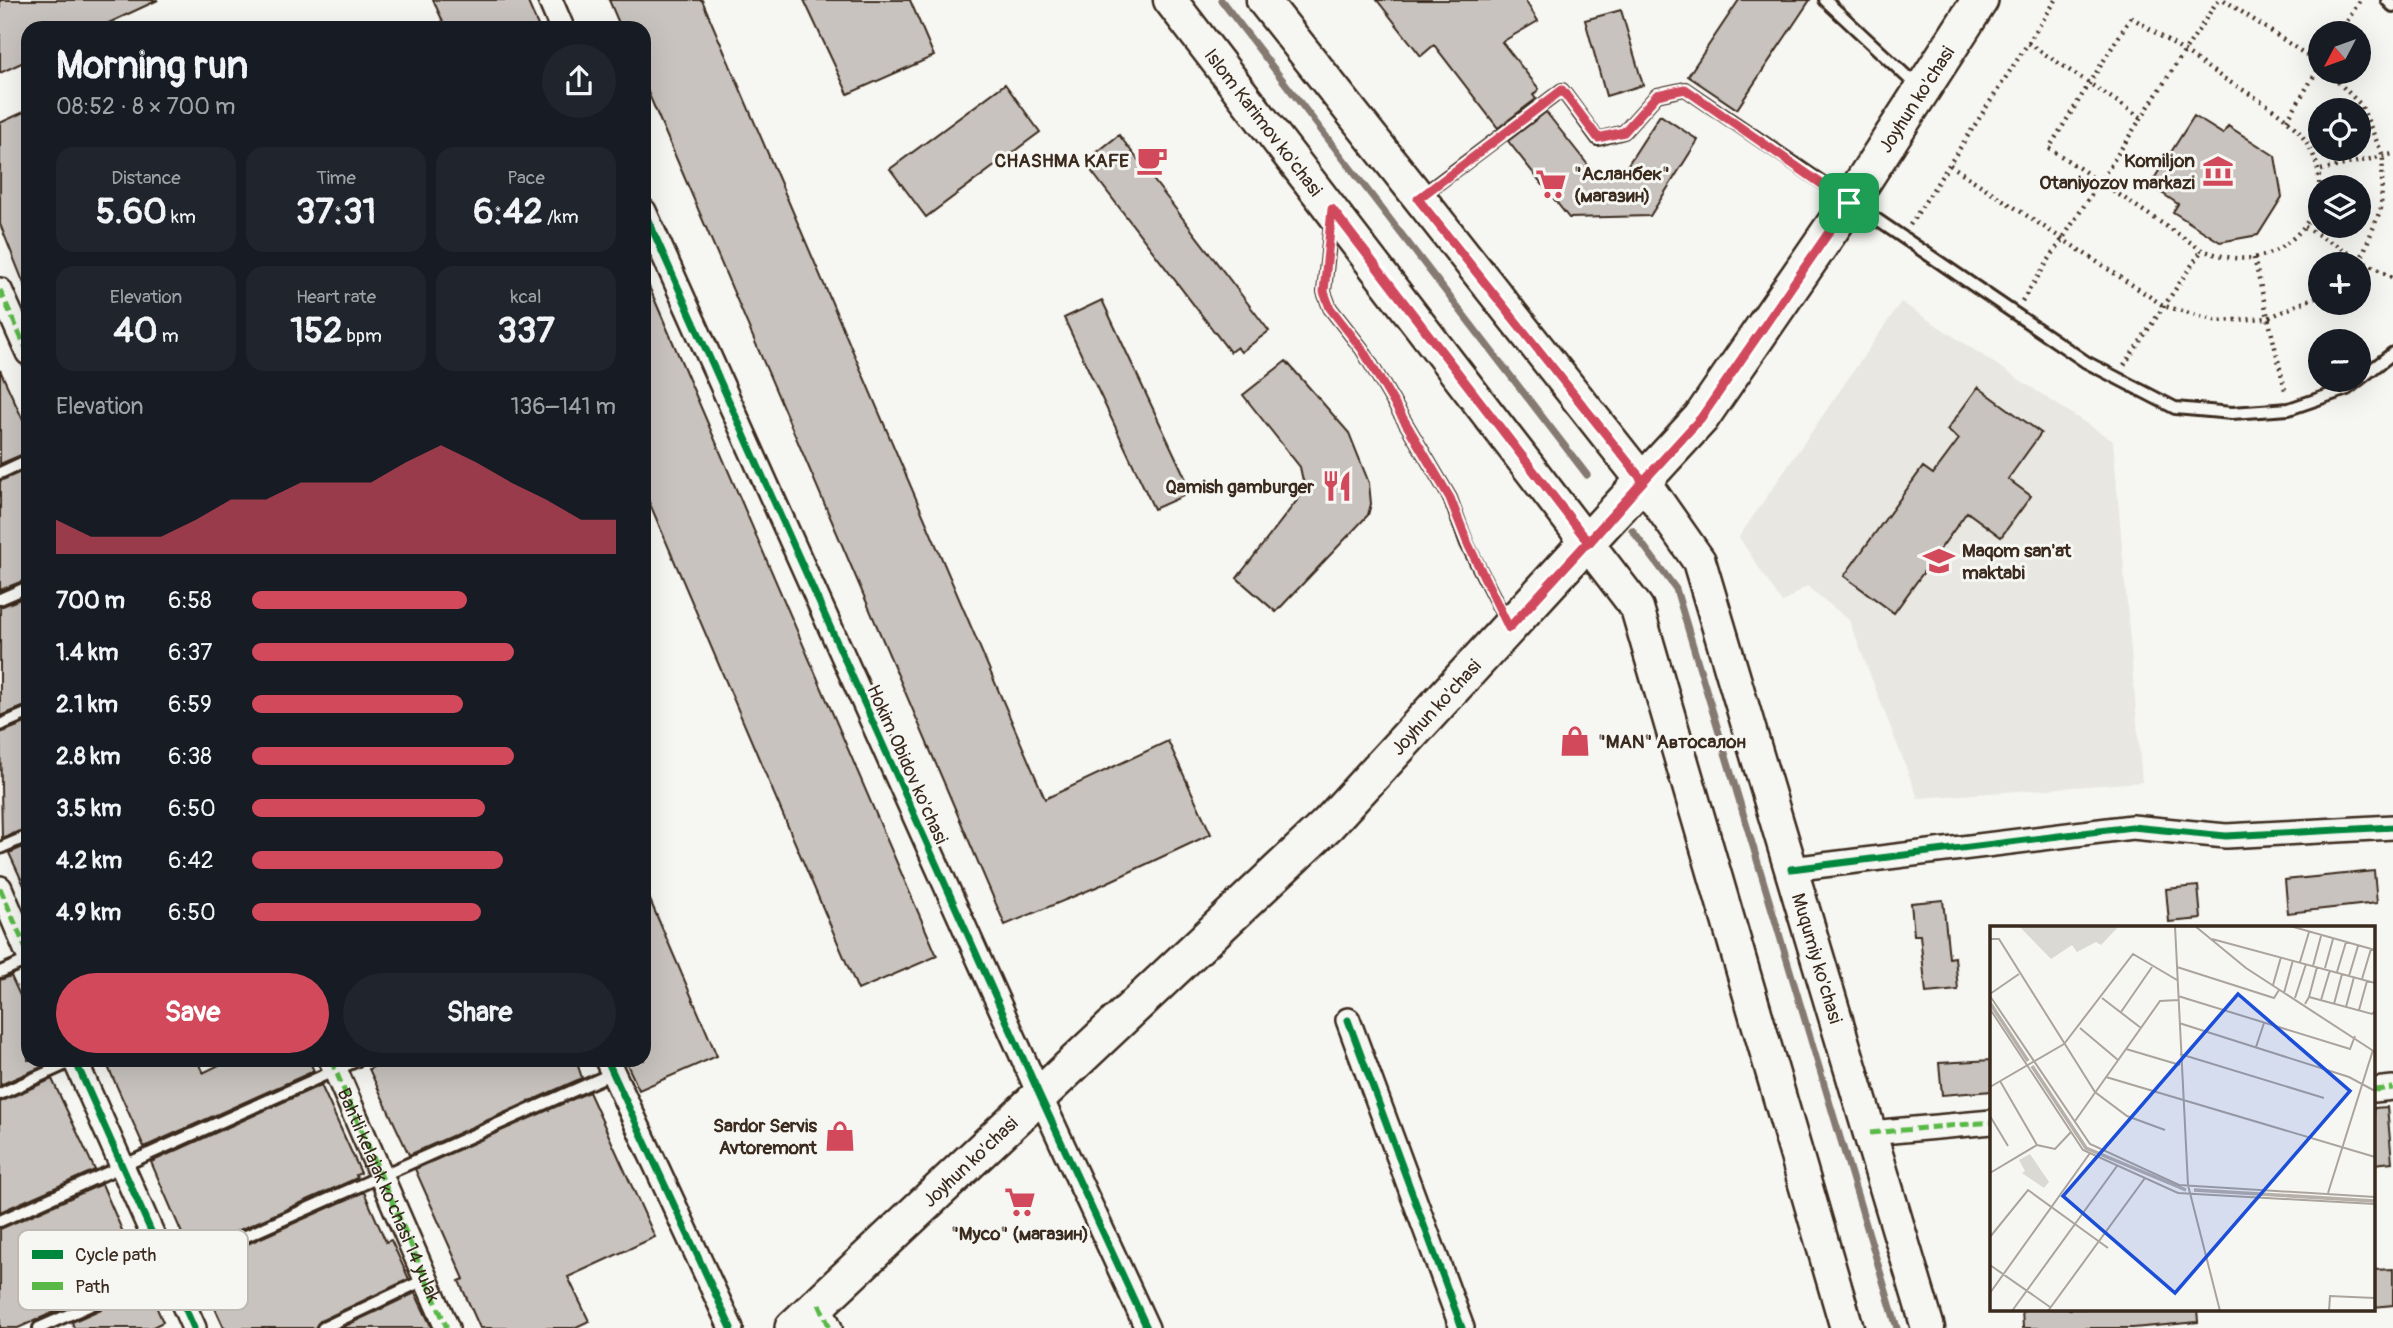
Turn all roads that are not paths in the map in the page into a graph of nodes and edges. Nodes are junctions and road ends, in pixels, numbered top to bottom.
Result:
1 (550, 0) edge
2 (1170, 0) edge
3 (1263, 0) edge
4 (1825, 0) edge
5 (1980, 0) edge
6 (2388, 0) edge
7 (2393, 6) edge
8 (559, 21) edge
9 (1920, 89) junction
10 (1418, 199) junction
11 (1849, 203) junction
12 (1332, 209) junction
13 (651, 227) edge
14 (0, 290) edge
15 (21, 337) edge
16 (2393, 353) edge
17 (21, 463) edge
18 (0, 473) edge
19 (1643, 481) junction
20 (1589, 543) junction
21 (21, 590) edge
22 (0, 599) edge
23 (1509, 628) junction
24 (21, 716) edge
25 (0, 725) edge
26 (2393, 827) edge
27 (21, 839) edge
28 (0, 848) edge
29 (1791, 869) junction
30 (0, 888) edge
31 (21, 938) edge
32 (21, 963) edge
33 (0, 972) edge
34 (1348, 1020) dead end
35 (60, 1067) edge
36 (78, 1067) edge
37 (329, 1067) edge
38 (334, 1067) edge
39 (610, 1067) edge
40 (0, 1094) edge
41 (1040, 1096) junction
42 (1990, 1122) edge
43 (1870, 1133) junction
44 (123, 1166) junction
45 (381, 1177) junction
46 (0, 1221) edge
47 (151, 1230) edge
48 (248, 1234) edge
49 (426, 1279) junction
50 (78, 1310) edge
51 (186, 1310) edge
52 (824, 1316) edge
53 (38, 1328) edge
54 (194, 1328) edge
55 (323, 1328) edge
56 (447, 1328) edge
57 (731, 1328) edge
58 (793, 1328) edge
59 (1147, 1328) edge
60 (1462, 1328) edge
61 (1847, 1328) edge
62 (1928, 1328) edge

1 - 8 street
2 - 12 main road, Islom Karimov ko'chasi
3 - 10 main road
4 - 9 lane
5 - 9 main road, Joyhun ko'chasi
6 - 7 lane
9 - 11 main road, Joyhun ko'chasi
10 - 11 lane
10 - 19 main road
11 - 16 lane
11 - 19 main road, Joyhun ko'chasi
12 - 20 main road, Islom Karimov ko'chasi
12 - 23 lane
13 - 41 street, Hokim Obidov ko'chasi
14 - 15 street
17 - 18 lane
19 - 20 main road, Joyhun ko'chasi
19 - 29 main road, Muqumiy ko'chasi
20 - 23 main road, Joyhun ko'chasi
20 - 61 main road
21 - 22 lane
23 - 41 main road, Joyhun ko'chasi
24 - 25 lane
26 - 29 street
27 - 28 lane
29 - 43 main road, Muqumiy ko'chasi
30 - 31 street
32 - 33 lane
34 - 60 street
35 - 40 lane
36 - 44 street
37 - 44 lane
38 - 45 street, Bahtli kelajak ko'chasi 14 yulak
39 - 45 lane
39 - 57 street
41 - 52 main road, Joyhun ko'chasi
41 - 59 street, Hokim Obidov ko'chasi
42 - 43 street
43 - 62 main road, Muqumiy ko'chasi
44 - 46 lane
44 - 47 street
45 - 48 lane
45 - 49 street, Bahtli kelajak ko'chasi 14 yulak
49 - 55 lane
49 - 56 street, Bahtli kelajak ko'chasi 14 yulak
50 - 53 lane
51 - 54 street
52 - 58 main road, Joyhun ko'chasi

